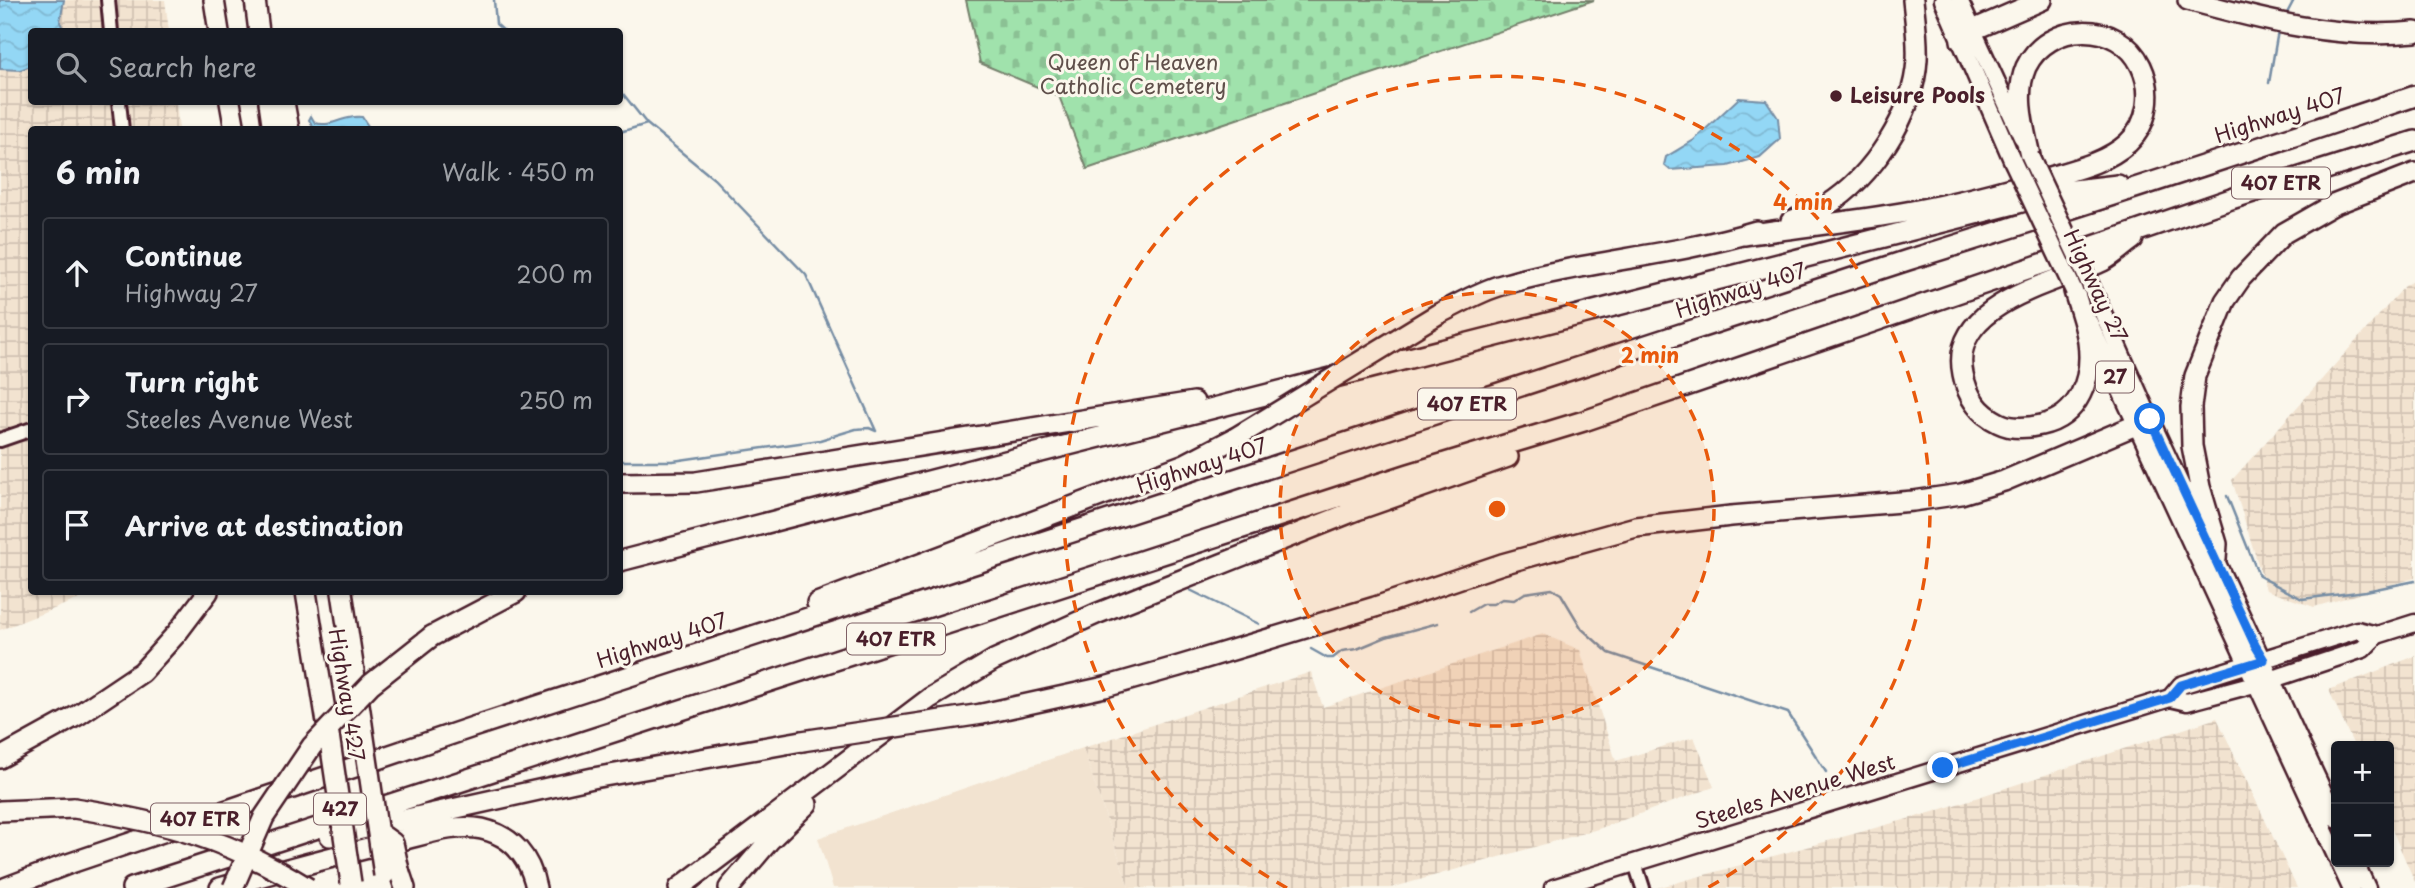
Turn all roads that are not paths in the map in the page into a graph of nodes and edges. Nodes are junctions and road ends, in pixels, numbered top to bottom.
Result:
1 (108, 0) edge
2 (214, 0) edge
3 (255, 0) edge
4 (1913, 0) edge
5 (1943, 0) edge
6 (1959, 0) edge
7 (2042, 0) edge
8 (2188, 0) edge
9 (111, 28) edge
10 (218, 28) edge
11 (258, 28) edge
12 (2415, 32) edge
13 (1967, 36) junction
14 (2415, 96) edge
15 (119, 105) edge
16 (230, 105) edge
17 (269, 105) edge
18 (285, 105) edge
19 (122, 126) edge
20 (233, 126) edge
21 (272, 126) edge
22 (288, 126) edge
23 (2415, 142) edge
24 (2022, 159) junction
25 (2415, 173) edge
26 (2149, 182) junction
27 (2148, 228) junction
28 (1744, 234) junction
29 (2082, 288) junction
30 (1264, 396) junction
31 (1584, 421) junction
32 (2143, 422) junction
33 (28, 430) edge
34 (0, 440) edge
35 (623, 483) edge
36 (2216, 559) junction
37 (623, 560) edge
38 (206, 595) edge
39 (306, 595) edge
40 (342, 595) edge
41 (510, 595) edge
42 (2415, 623) edge
43 (784, 625) junction
44 (2377, 635) junction
45 (2264, 660) junction
46 (2246, 665) junction
47 (2273, 679) junction
48 (2254, 683) junction
49 (2170, 698) junction
50 (0, 758) edge
51 (842, 764) junction
52 (2331, 808) edge
53 (0, 811) edge
54 (2331, 845) edge
55 (209, 863) junction
56 (1635, 863) junction
57 (2341, 867) edge
58 (2358, 867) edge
59 (393, 880) edge
60 (351, 886) edge
61 (5, 888) edge
62 (132, 888) edge
63 (220, 888) edge
64 (233, 888) edge
65 (307, 888) edge
66 (536, 888) edge
67 (679, 888) edge
68 (729, 888) edge
69 (1553, 888) edge
70 (1643, 888) edge
71 (2351, 888) edge
72 (2367, 888) edge

1 - 9 street
2 - 10 highway
3 - 11 highway
4 - 28 highway
5 - 13 main road, Highway 27 / 27
6 - 13 main road, Highway 27 / 27
7 - 13 highway
8 - 12 highway
13 - 24 main road, Highway 27 / 27
14 - 26 highway, Highway 407 / 407 ETR
15 - 19 street
16 - 20 highway
17 - 21 highway
18 - 22 highway
23 - 27 highway, 407 ETR
24 - 28 highway
24 - 29 main road, Highway 27 / 27, bridge
25 - 36 highway
26 - 30 highway
26 - 43 highway, Highway 407 / 407 ETR
27 - 29 highway
27 - 31 highway, 407 ETR
28 - 43 highway, bridge
29 - 32 main road, Highway 27 / 27
30 - 35 highway
30 - 37 highway
31 - 51 highway
31 - 55 highway, 407 ETR
32 - 36 main road, Highway 27 / 27
32 - 46 main road, Highway 27 / 27
32 - 55 highway, bridge
33 - 34 street
36 - 45 main road, Highway 27 / 27
38 - 50 highway
39 - 60 highway, Highway 427 / 427, bridge
40 - 59 highway, Highway 427 / 427, bridge
41 - 64 highway, bridge
42 - 44 main road, Steeles Avenue West
43 - 61 highway, Highway 407 / 407 ETR
44 - 45 main road, Steeles Avenue West
44 - 47 main road, Steeles Avenue West
45 - 46 main road, Steeles Avenue West
45 - 47 main road, Highway 27 / 27
46 - 48 main road, Highway 27
46 - 49 main road, Steeles Avenue West
47 - 48 main road, Steeles Avenue West
47 - 52 main road, Highway 27
48 - 49 main road, Steeles Avenue West
48 - 54 main road, Highway 27
49 - 56 main road, Steeles Avenue West
51 - 67 highway
51 - 68 highway
53 - 65 highway, bridge
55 - 62 highway, 407 ETR
56 - 69 main road, Steeles Avenue West
56 - 70 street
57 - 71 main road
58 - 72 main road
63 - 66 highway

